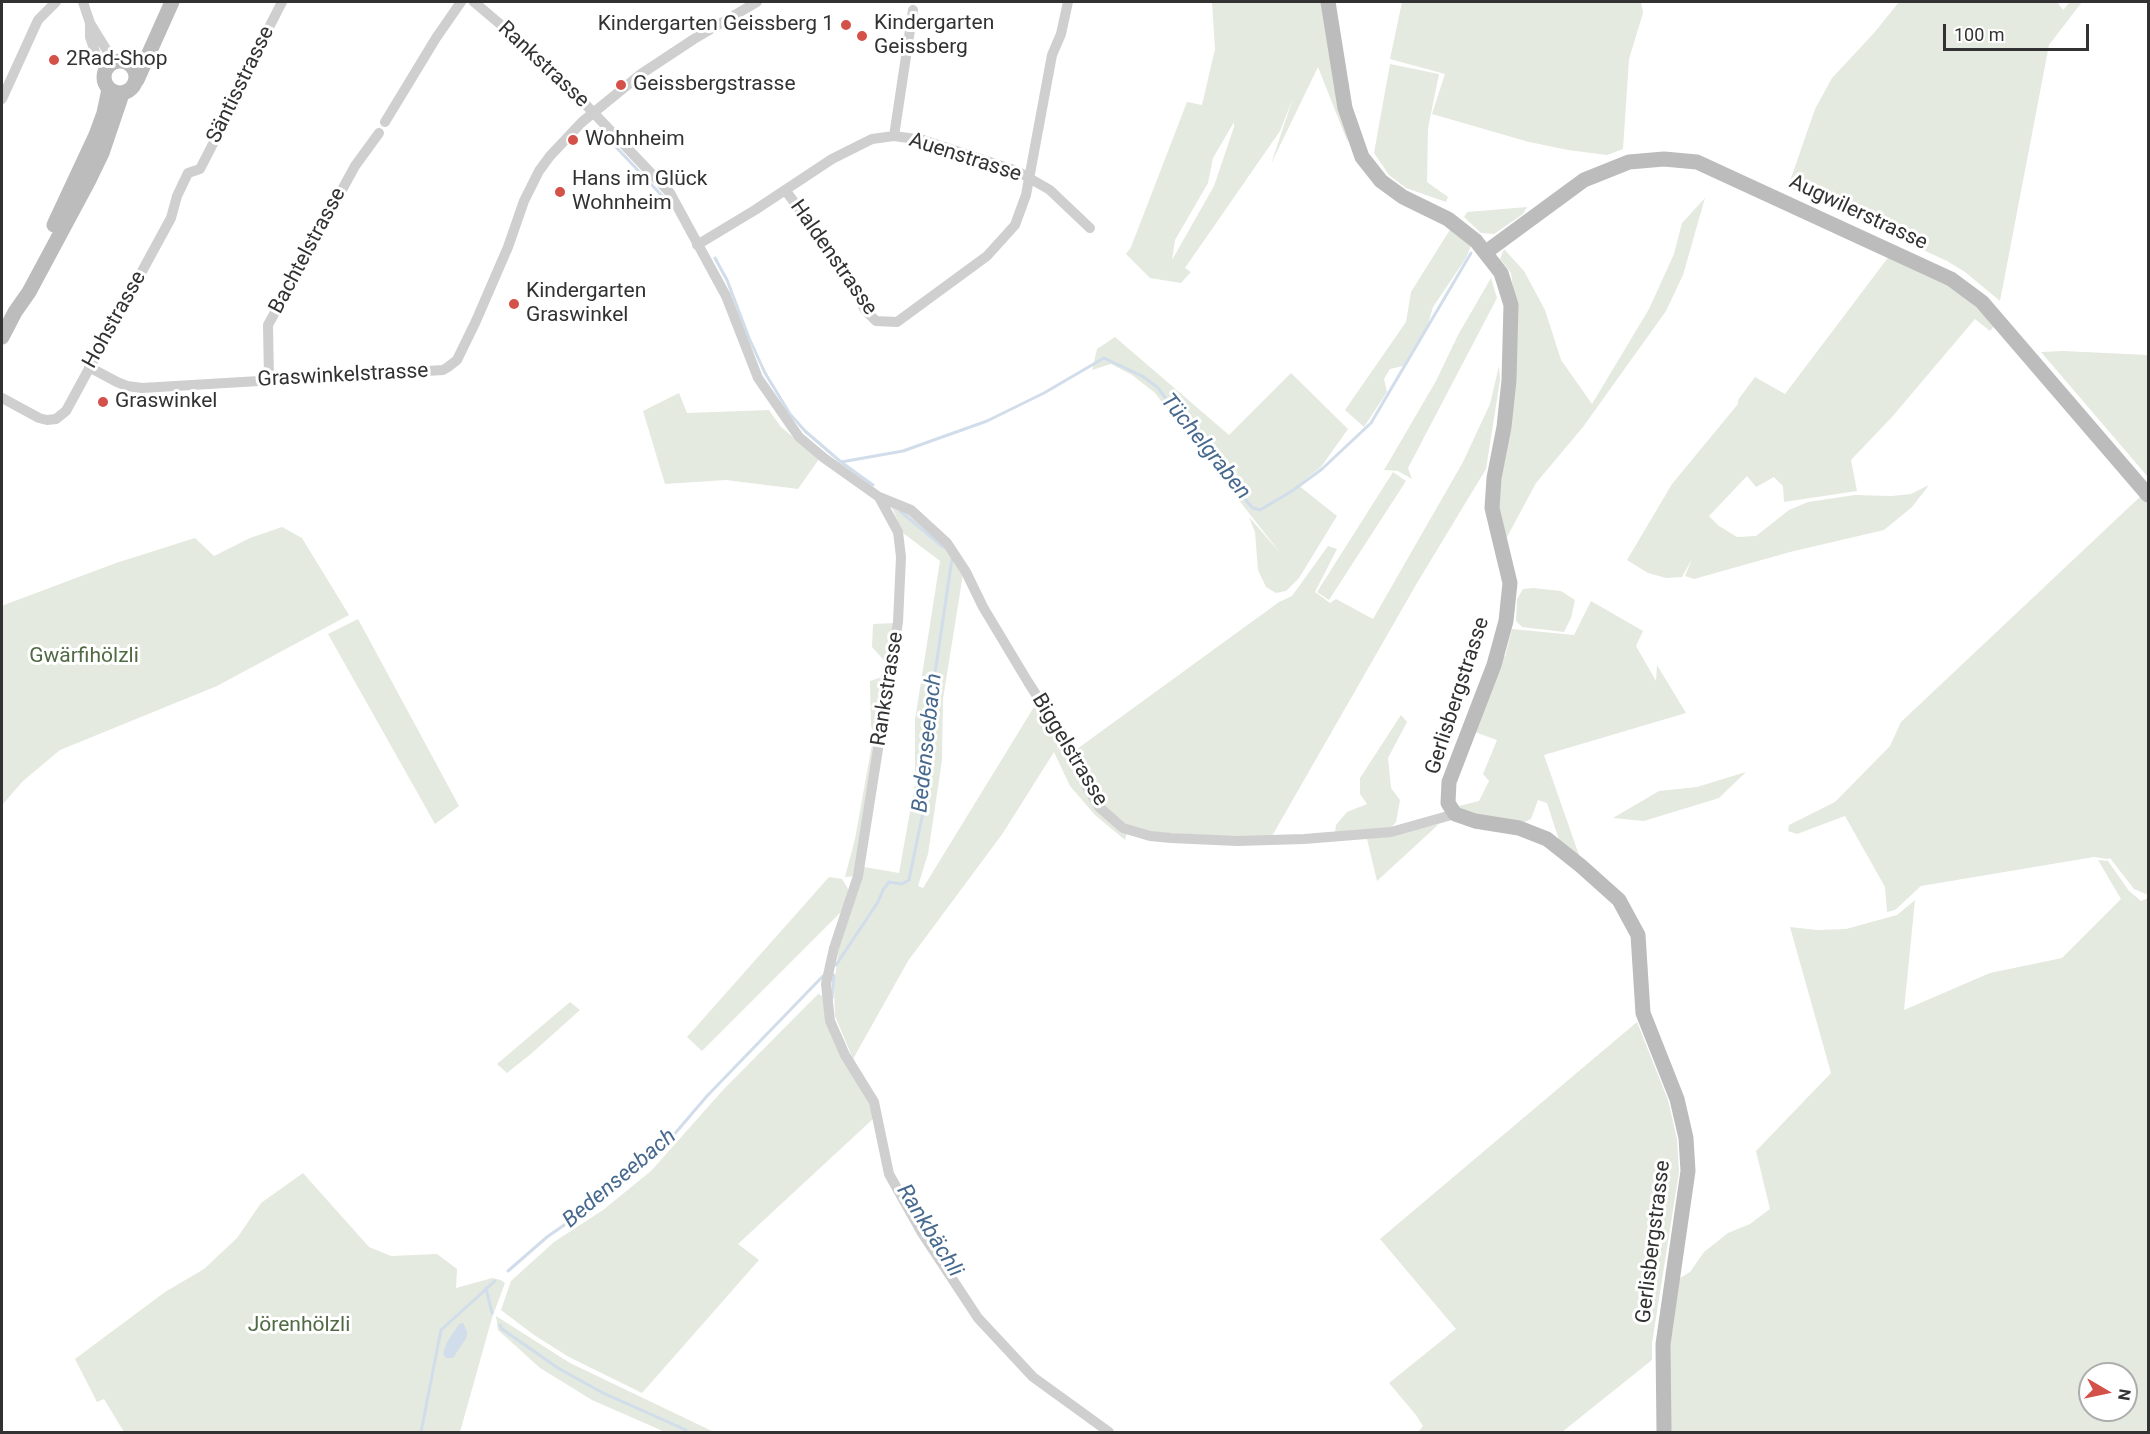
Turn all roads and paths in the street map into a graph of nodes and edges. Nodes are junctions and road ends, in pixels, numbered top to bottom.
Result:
1 (56, 2) edge
2 (83, 2) edge
3 (172, 2) edge
4 (282, 2) edge
5 (461, 2) edge
6 (474, 2) edge
7 (757, 2) edge
8 (1068, 2) edge
9 (1328, 2) edge
10 (913, 10) dead end
11 (114, 64) junction
12 (136, 80) junction
13 (115, 91) junction
14 (2, 99) edge
15 (594, 113) junction
16 (385, 122) dead end
17 (379, 132) dead end
18 (894, 136) junction
19 (200, 169) joint
20 (1029, 178) junction
21 (786, 190) junction
22 (1090, 228) dead end
23 (698, 245) junction
24 (1486, 252) junction
25 (2, 337) edge
26 (89, 367) junction
27 (269, 380) junction
28 (2, 398) edge
29 (2148, 495) edge
30 (879, 497) junction
31 (1455, 814) junction
32 (1109, 1432) edge
33 (1664, 1432) edge

1 - 14 street
2 - 11 street
3 - 11 street
3 - 12 street
4 - 19 street, Säntisstrasse
5 - 16 street
6 - 15 street, Rankstrasse
7 - 15 street
8 - 20 street, Haldenstrasse
9 - 24 street, Gerlisbergstrasse
10 - 18 street, Auenstrasse
11 - 12 street
11 - 13 street
12 - 13 street
13 - 25 street
15 - 23 street, Rankstrasse
15 - 27 street, Graswinkelstrasse
17 - 27 street, Bachtelstrasse
18 - 20 street, Auenstrasse
18 - 21 street, Auenstrasse
19 - 26 street, Hohstrasse
20 - 21 street, Haldenstrasse
20 - 22 street, Auenstrasse
21 - 23 street, Auenstrasse
23 - 30 street, Rankstrasse
24 - 29 street, Augwilerstrasse
24 - 31 street, Gerlisbergstrasse
26 - 27 street, Graswinkelstrasse
26 - 28 street, Hohstrasse
30 - 31 street, Biggelstrasse
30 - 32 street, Rankstrasse
31 - 33 street, Gerlisbergstrasse

